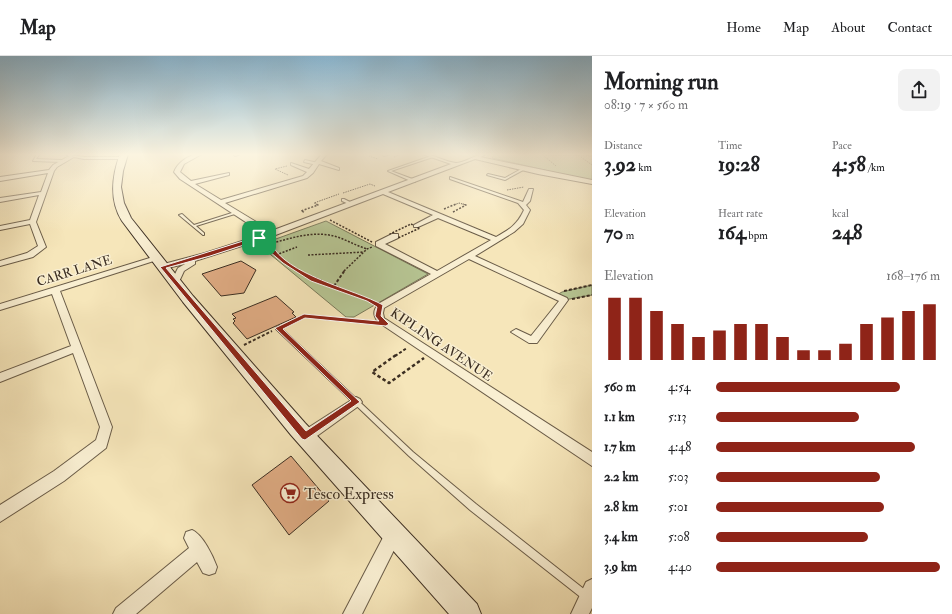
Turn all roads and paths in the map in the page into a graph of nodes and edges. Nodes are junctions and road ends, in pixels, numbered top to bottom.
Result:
1 (48, 180) edge
2 (117, 180) edge
3 (187, 180) edge
4 (203, 180) edge
5 (295, 180) edge
6 (458, 180) edge
7 (581, 180) edge
8 (414, 181) edge
9 (592, 182) edge
10 (191, 183) junction
11 (531, 190) joint
12 (383, 192) junction
13 (43, 193) junction
14 (496, 193) junction
15 (0, 200) edge
16 (343, 200) dead end
17 (221, 202) junction
18 (352, 204) junction
19 (524, 204) junction
20 (236, 212) junction
21 (181, 215) dead end
22 (321, 215) junction
23 (438, 215) junction
24 (33, 222) junction
25 (194, 226) junction
26 (416, 226) junction
27 (0, 228) edge
28 (203, 234) dead end
29 (270, 234) junction
30 (395, 236) junction
31 (259, 238) junction
32 (497, 240) junction
33 (269, 244) junction
34 (378, 244) junction
35 (297, 247) dead end
36 (367, 249) junction
37 (364, 252) junction
38 (208, 255) junction
39 (276, 255) junction
40 (308, 255) dead end
41 (469, 256) junction
42 (0, 264) edge
43 (165, 269) junction
44 (437, 274) junction
45 (592, 285) edge
46 (334, 286) junction
47 (55, 290) junction
48 (592, 295) edge
49 (555, 296) junction
50 (564, 300) junction
51 (381, 306) junction
52 (0, 307) edge
53 (386, 324) junction
54 (278, 328) junction
55 (516, 332) dead end
56 (414, 344) junction
57 (76, 348) junction
58 (232, 350) junction
59 (430, 354) junction
60 (0, 378) edge
61 (356, 402) junction
62 (305, 437) junction
63 (592, 460) edge
64 (0, 514) edge
65 (394, 534) junction
66 (209, 567) dead end
67 (590, 593) edge
68 (122, 614) edge
69 (352, 614) edge
70 (467, 614) edge
71 (580, 614) edge

1 - 13 street
2 - 43 main road
3 - 10 street
4 - 10 street
5 - 17 street
6 - 14 street
7 - 9 street
8 - 12 street
10 - 17 street
11 - 14 path
11 - 19 street
12 - 18 street
12 - 23 street
13 - 15 street
13 - 24 street
14 - 19 street
16 - 18 lane
17 - 20 street
18 - 22 street
19 - 32 street, KIPLING AVENUE
20 - 25 lane
20 - 29 street
21 - 25 lane
22 - 29 street
22 - 34 path
23 - 23 path
23 - 26 street
23 - 32 street
24 - 27 street
24 - 42 street
25 - 28 lane
26 - 30 path
26 - 30 path
29 - 31 street
30 - 34 street
31 - 33 path
31 - 38 street
32 - 41 street, KIPLING AVENUE
33 - 36 path
33 - 39 path
34 - 36 path
34 - 44 street
35 - 39 path
36 - 37 path
37 - 40 path
37 - 46 path
38 - 43 street, CARR LANE
38 - 43 street
39 - 46 path
41 - 44 street, KIPLING AVENUE
41 - 49 street
43 - 47 street, CARR LANE
43 - 58 main road
44 - 51 street, KIPLING AVENUE
45 - 49 path
46 - 51 path
47 - 52 street, CARR LANE
47 - 57 street
48 - 50 path
49 - 50 street
50 - 55 street
51 - 53 street, KIPLING AVENUE
53 - 54 path
53 - 56 street, KIPLING AVENUE
54 - 58 path
54 - 61 lane
56 - 59 street, KIPLING AVENUE
56 - 59 path
57 - 60 street
57 - 64 street
58 - 62 main road
59 - 63 street, KIPLING AVENUE
61 - 62 street
61 - 67 lane
62 - 65 main road
65 - 69 street
65 - 70 main road
66 - 68 street
67 - 71 street

